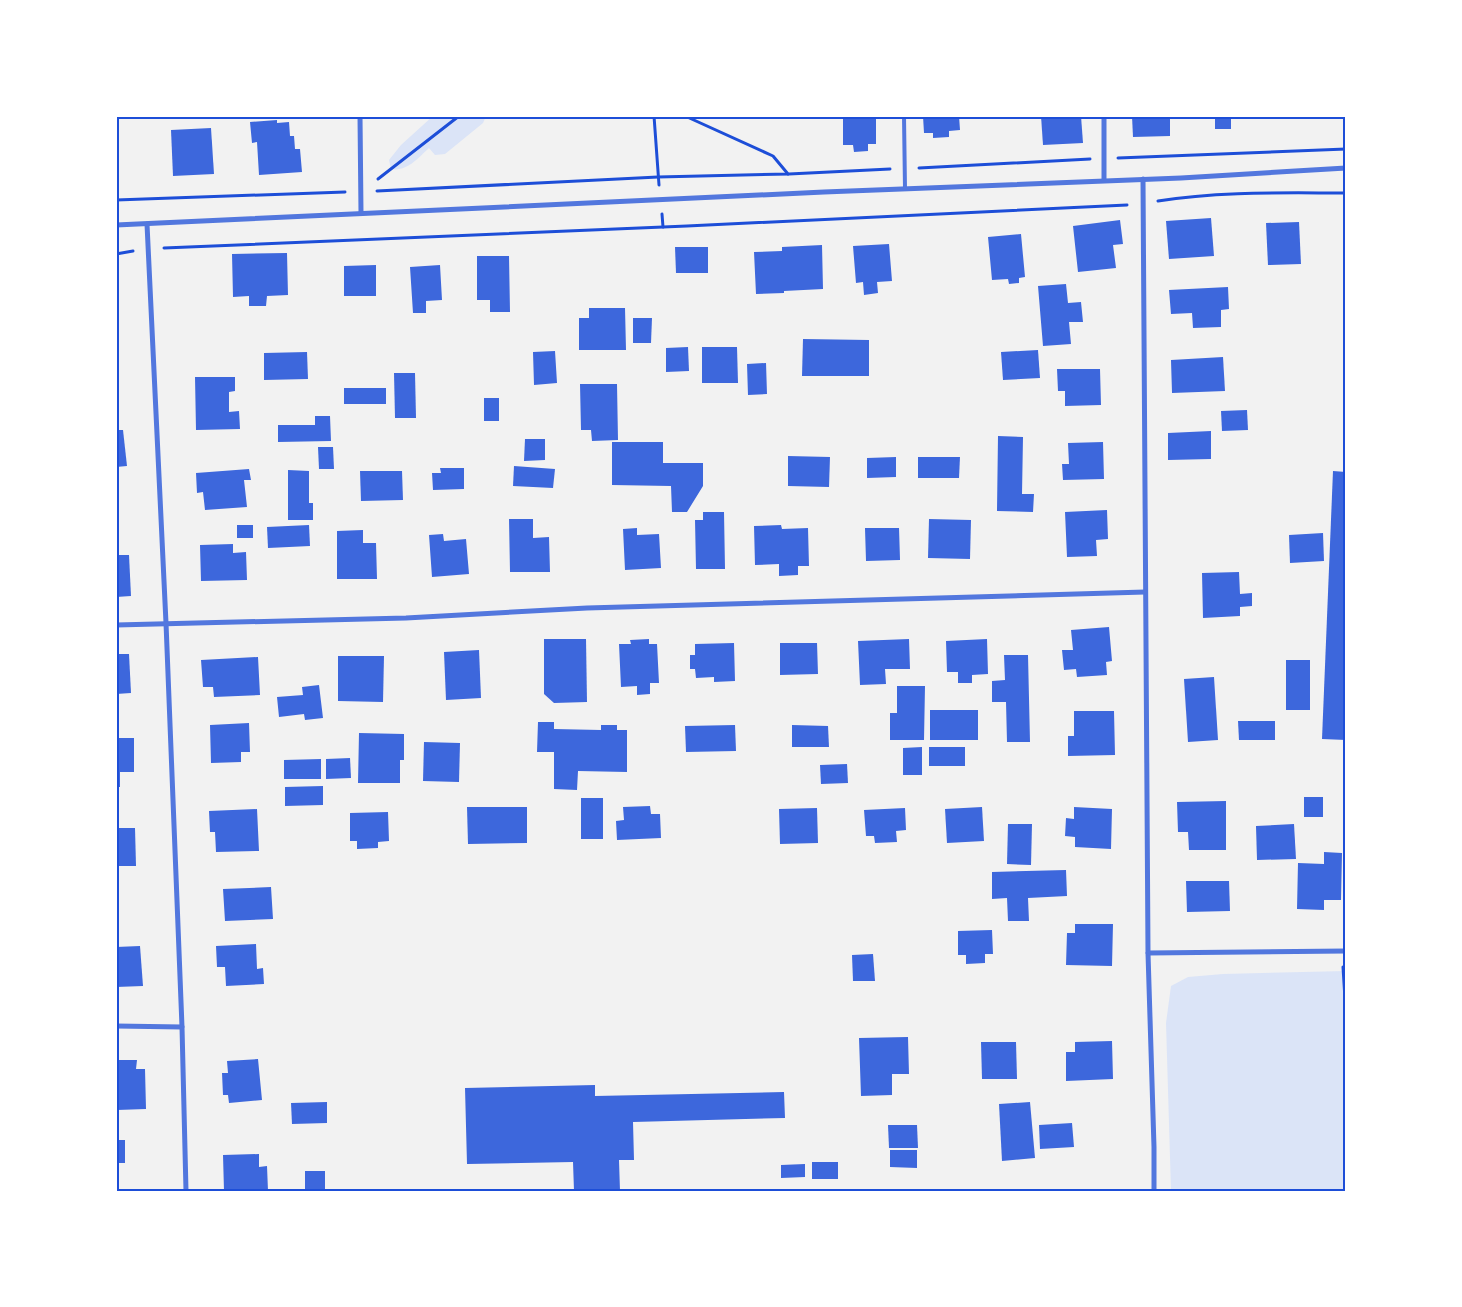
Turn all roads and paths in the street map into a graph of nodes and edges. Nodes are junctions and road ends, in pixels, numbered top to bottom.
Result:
1 (360, 116) edge
2 (459, 116) edge
3 (654, 116) edge
4 (684, 116) edge
5 (904, 116) edge
6 (1104, 116) edge
7 (1346, 149) edge
8 (1104, 158) junction
9 (1346, 168) edge
10 (904, 169) junction
11 (789, 174) junction
12 (658, 177) junction
13 (1143, 179) junction
14 (1104, 180) junction
15 (904, 189) junction
16 (361, 191) junction
17 (1346, 193) edge
18 (116, 200) edge
19 (1143, 204) junction
20 (361, 213) junction
21 (147, 224) junction
22 (116, 225) edge
23 (128, 225) junction
24 (116, 229) edge
25 (148, 249) junction
26 (116, 254) edge
27 (1145, 592) junction
28 (166, 623) junction
29 (116, 625) edge
30 (1344, 951) edge
31 (1148, 953) junction
32 (1346, 1015) edge
33 (116, 1026) edge
34 (182, 1027) junction
35 (186, 1191) edge
36 (1154, 1191) edge

1 - 16 street
2 - 16 path
3 - 12 path
4 - 11 path
5 - 10 lane
6 - 8 street
7 - 8 path
8 - 10 path
8 - 14 street
9 - 13 street
10 - 11 path
10 - 15 lane
11 - 12 path
12 - 16 path
13 - 14 street
13 - 19 street
14 - 15 street
15 - 20 street
16 - 18 path
16 - 20 street
17 - 19 path
19 - 25 path
19 - 27 street
20 - 21 street
21 - 23 street
21 - 25 street
22 - 23 street
23 - 24 street
25 - 26 path
25 - 28 street
27 - 28 street
27 - 31 street
28 - 29 street
28 - 34 street
30 - 31 street
30 - 32 path
31 - 36 street
33 - 34 street
34 - 35 street

